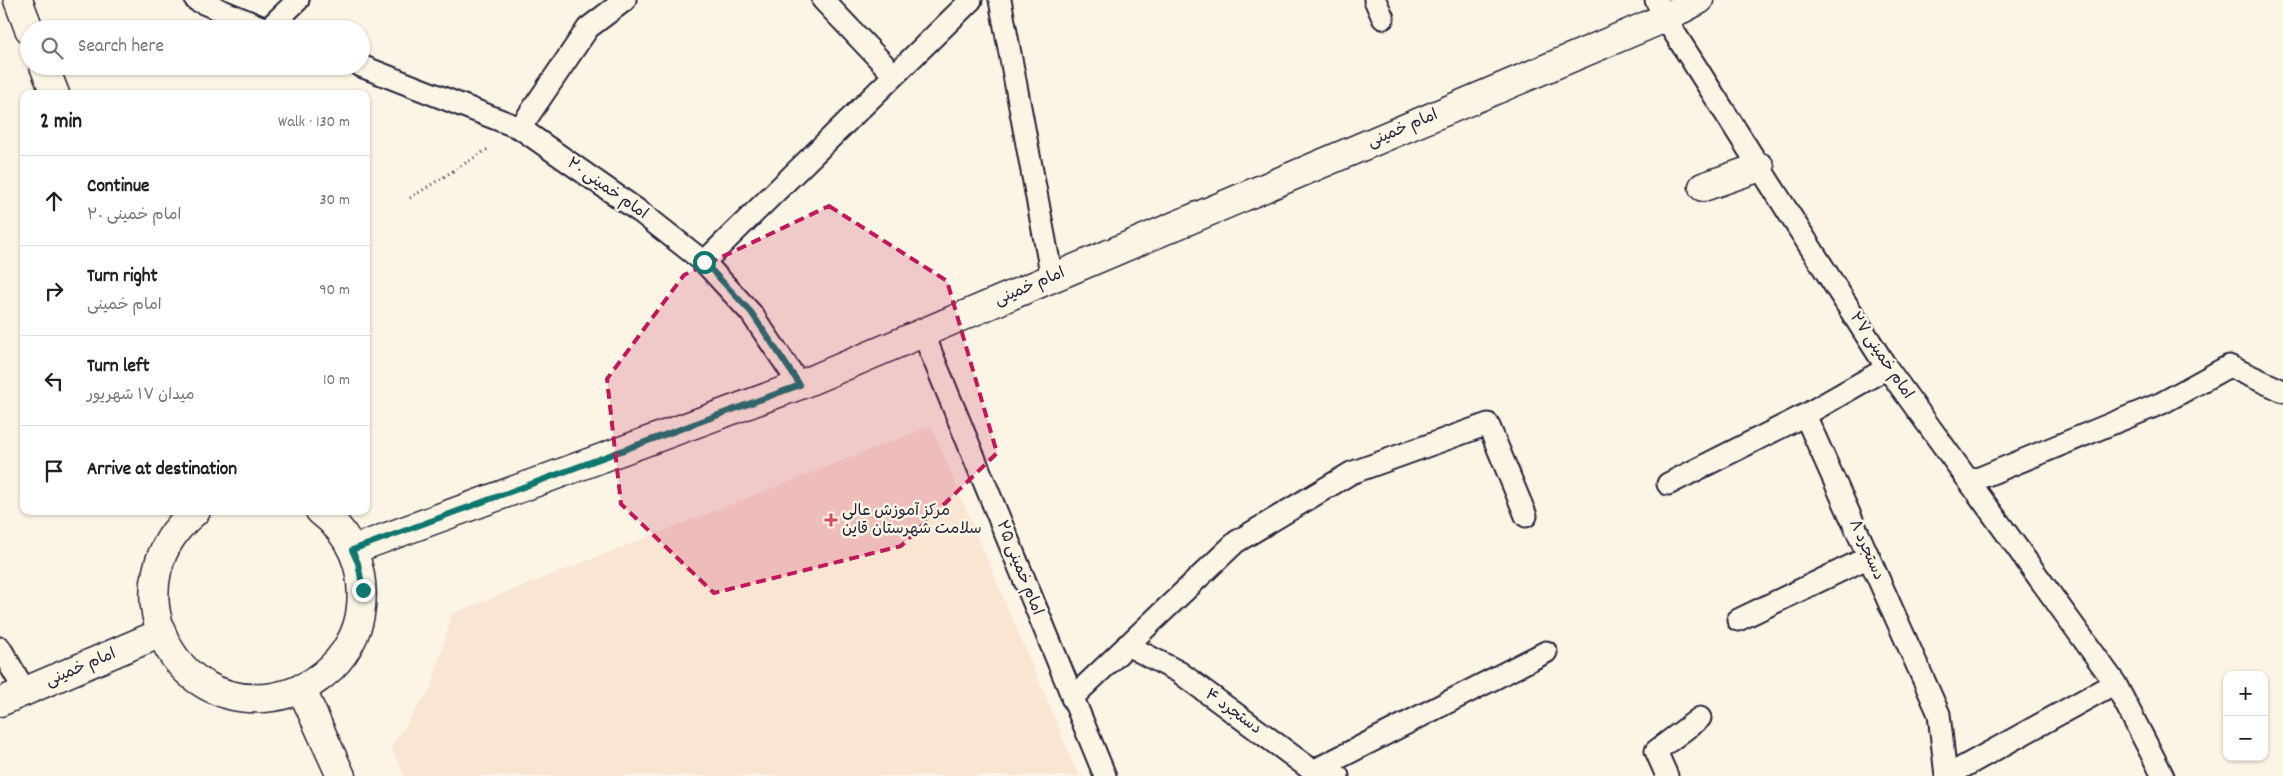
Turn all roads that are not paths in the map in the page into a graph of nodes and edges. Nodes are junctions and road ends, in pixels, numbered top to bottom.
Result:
1 (18, 0) edge
2 (196, 0) edge
3 (298, 0) edge
4 (625, 0) edge
5 (823, 0) edge
6 (970, 0) edge
7 (1000, 0) edge
8 (1699, 0) edge
9 (1661, 9) edge
10 (26, 20) edge
11 (245, 20) edge
12 (277, 20) edge
13 (370, 70) edge
14 (48, 75) edge
15 (894, 75) junction
16 (53, 90) edge
17 (520, 128) junction
18 (1760, 167) junction
19 (1703, 187) dead end
20 (704, 262) junction
21 (1052, 278) junction
22 (923, 333) junction
23 (1887, 368) junction
24 (800, 385) junction
25 (2283, 391) edge
26 (1805, 415) junction
27 (1970, 482) junction
28 (1668, 484) dead end
29 (191, 515) edge
30 (325, 515) edge
31 (1526, 516) dead end
32 (352, 550) junction
33 (1869, 556) junction
34 (1738, 620) dead end
35 (161, 633) junction
36 (1128, 646) junction
37 (0, 648) edge
38 (1546, 652) dead end
39 (2115, 683) junction
40 (301, 688) junction
41 (25, 692) junction
42 (1072, 698) junction
43 (0, 702) edge
44 (1700, 718) dead end
45 (1314, 770) junction
46 (341, 776) edge
47 (1104, 776) edge
48 (1338, 776) edge
49 (1667, 776) edge
50 (1947, 776) edge
51 (2163, 776) edge

1 - 10 main road
2 - 11 lane
3 - 12 lane
4 - 17 lane
5 - 15 lane
6 - 15 lane
7 - 21 lane
8 - 9 main road, امام خمینی
9 - 18 lane, امام خمینی ۲۷
9 - 21 main road, امام خمینی
13 - 17 lane, امام خمینی ۲۰
14 - 16 main road
15 - 20 lane
17 - 20 lane, امام خمینی ۲۰
18 - 19 main road
18 - 23 lane, امام خمینی ۲۷
20 - 24 lane, امام خمینی ۲۰
21 - 22 main road, امام خمینی
22 - 24 main road, امام خمینی
22 - 42 lane, امام خمینی ۲۵
23 - 26 lane
23 - 27 lane, امام خمینی ۲۷
24 - 32 main road, امام خمینی
25 - 27 lane
26 - 28 lane
26 - 33 lane, دستجرد ۸
27 - 39 lane, امام خمینی ۲۷
29 - 35 main road
30 - 32 main road
31 - 36 lane
32 - 40 main road
33 - 34 lane
33 - 50 lane, دستجرد ۸
35 - 40 main road
35 - 41 main road, امام خمینی
36 - 42 lane
36 - 45 lane, دستجرد ۴
37 - 41 lane
38 - 45 lane
39 - 50 lane
39 - 51 lane, امام خمینی ۲۷
40 - 46 main road
41 - 43 main road, امام خمینی
42 - 47 lane, امام خمینی ۲۵
44 - 49 lane
45 - 48 lane, دستجرد ۴

